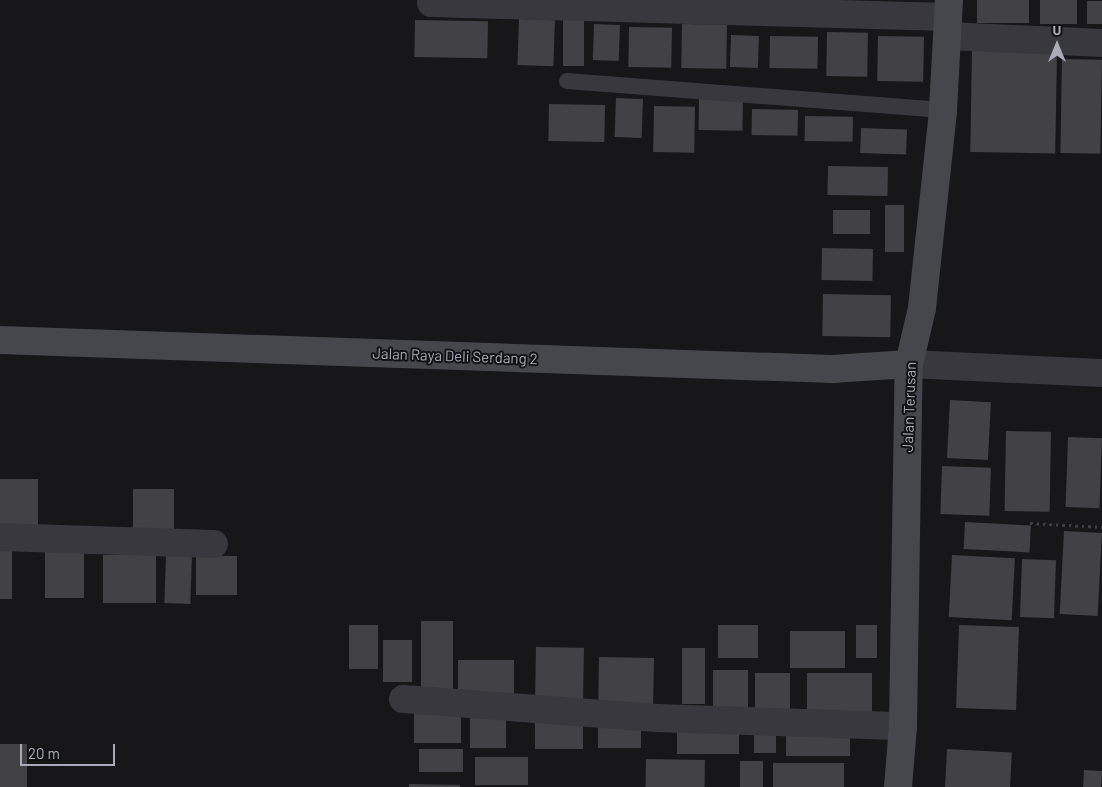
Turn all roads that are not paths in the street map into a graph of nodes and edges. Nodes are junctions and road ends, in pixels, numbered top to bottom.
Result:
1 (431, 3) dead end
2 (949, 18) edge
3 (1102, 43) edge
4 (567, 81) dead end
5 (943, 110) junction
6 (0, 340) edge
7 (909, 364) junction
8 (1102, 373) edge
9 (0, 537) edge
10 (214, 544) dead end
11 (403, 699) dead end
12 (902, 726) junction
13 (898, 787) edge

1 - 2 street
2 - 3 street
2 - 5 street, Jalan Terusan
4 - 5 lane
5 - 7 street, Jalan Terusan
6 - 7 street, Jalan Raya Deli Serdang 2
7 - 8 street
7 - 12 street, Jalan Terusan
9 - 10 street
11 - 12 street
12 - 13 street, Jalan Terusan

